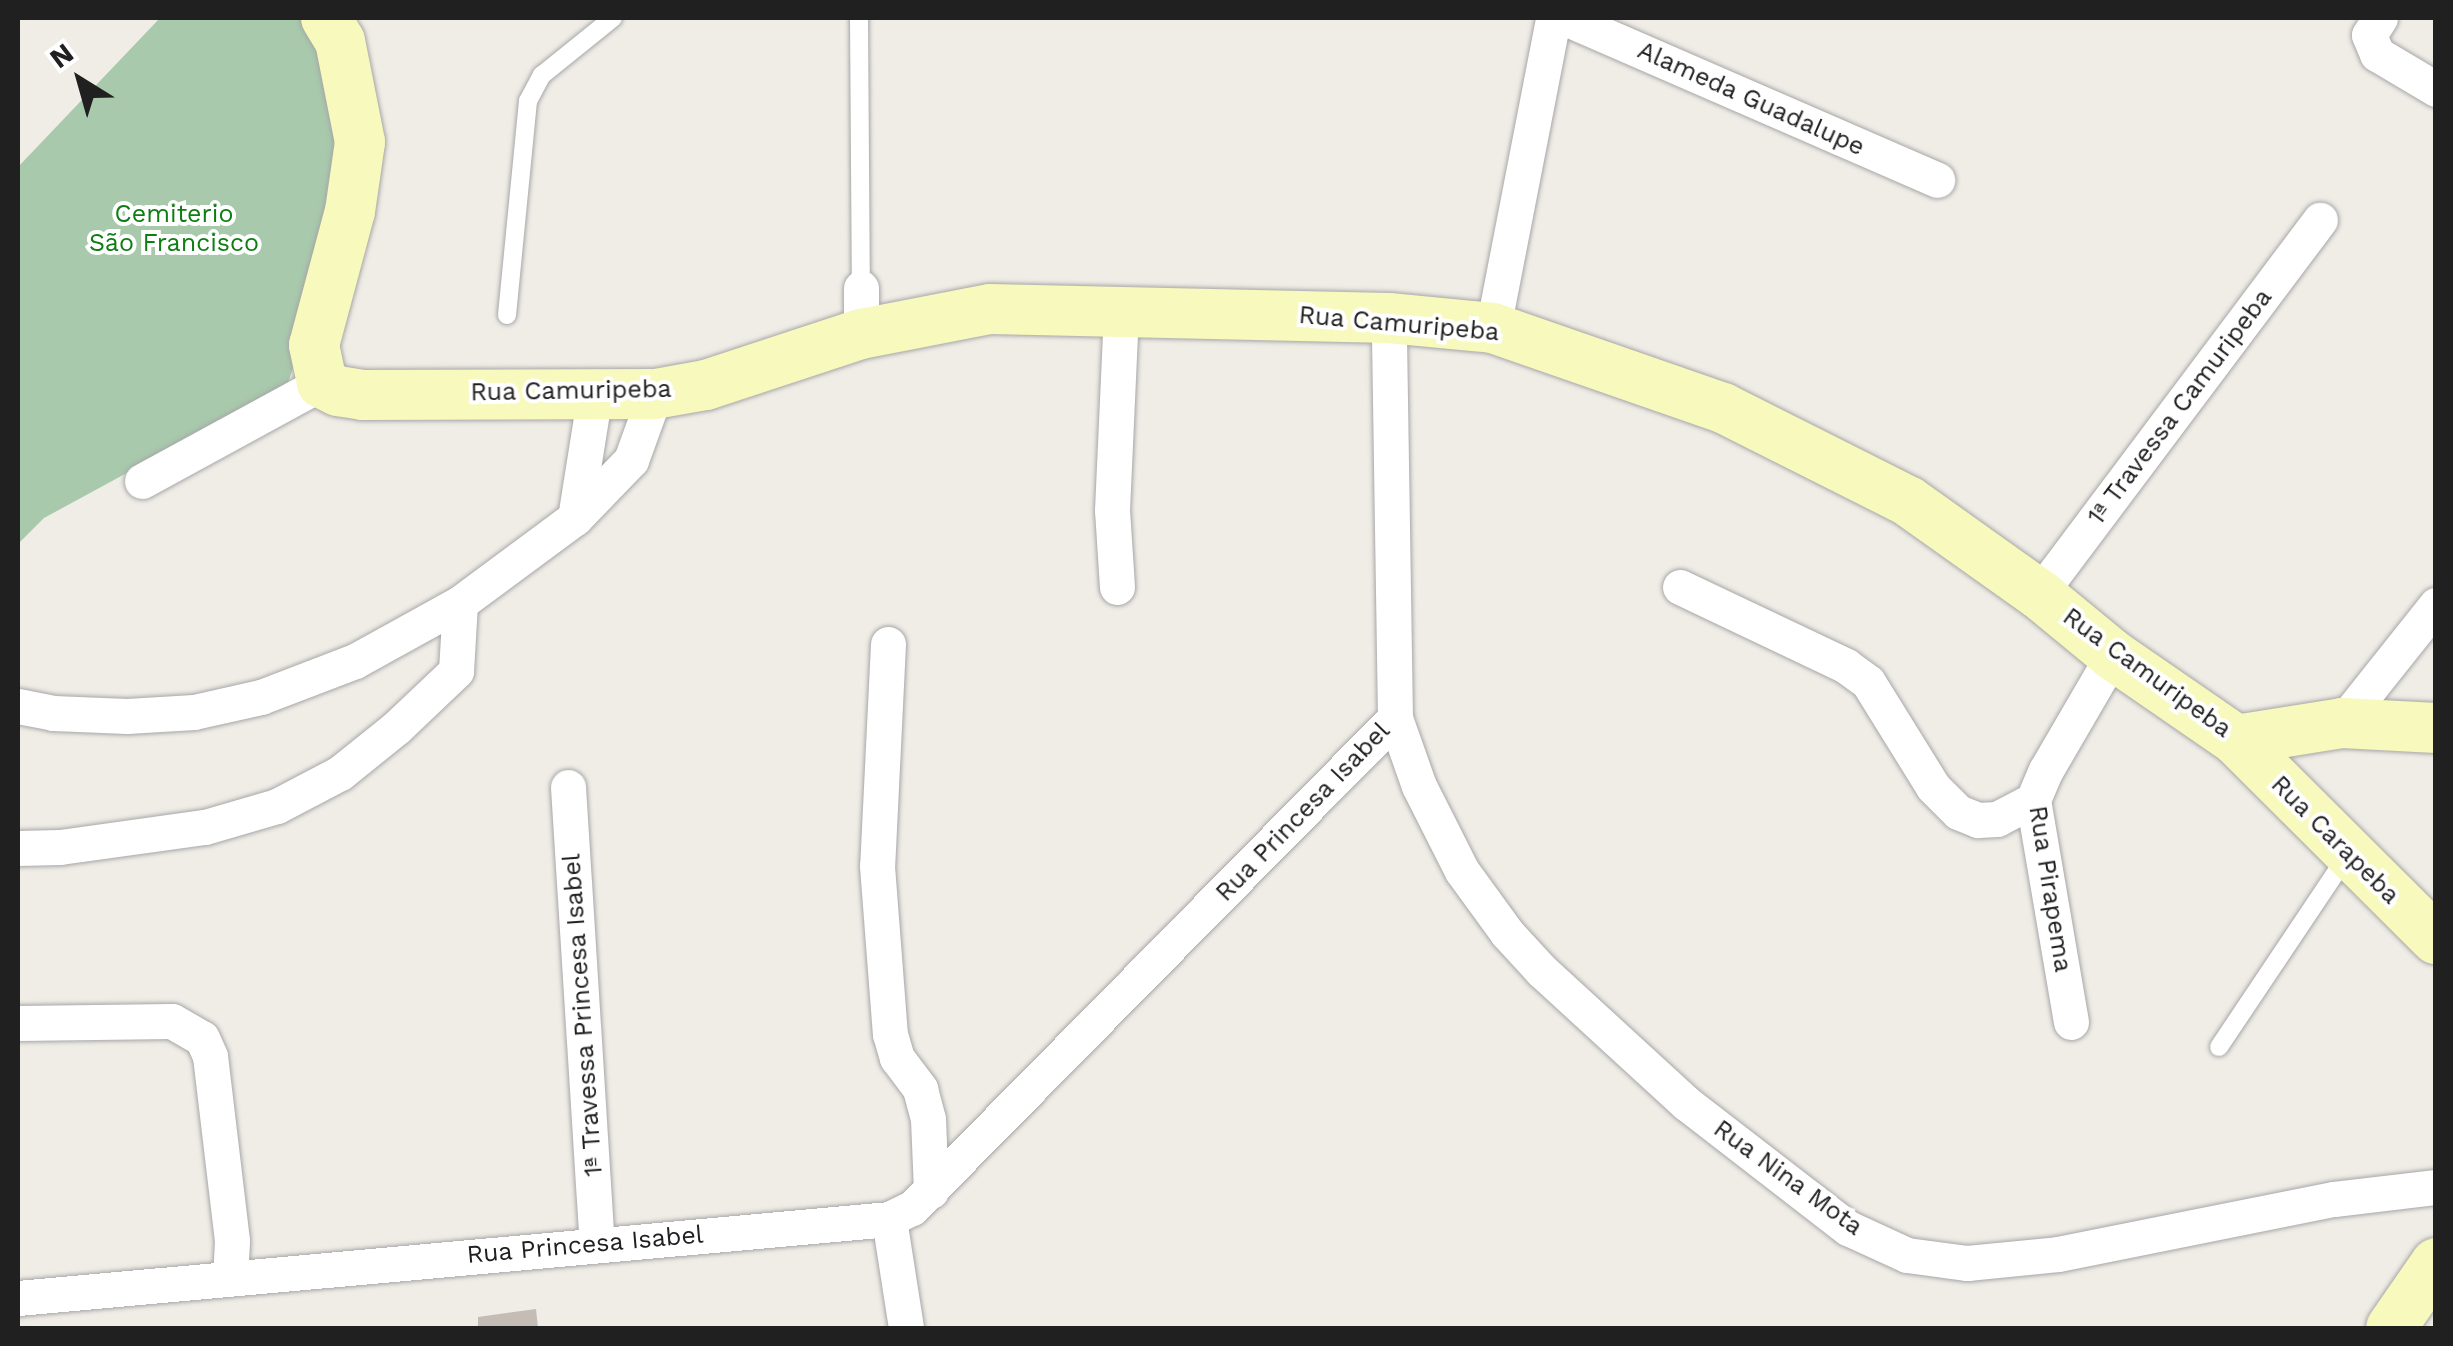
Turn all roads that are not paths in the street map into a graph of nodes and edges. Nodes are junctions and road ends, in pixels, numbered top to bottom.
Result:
1 (326, 18) edge
2 (614, 18) edge
3 (859, 18) edge
4 (1553, 18) edge
5 (1565, 18) edge
6 (2380, 18) edge
7 (2435, 89) edge
8 (1937, 180) dead end
9 (2320, 220) dead end
10 (1120, 309) junction
11 (861, 311) junction
12 (507, 315) dead end
13 (1389, 318) junction
14 (1494, 328) junction
15 (322, 382) junction
16 (595, 393) junction
17 (655, 394) junction
18 (142, 481) dead end
19 (575, 518) junction
20 (1680, 587) dead end
21 (1117, 588) dead end
22 (2039, 594) junction
23 (460, 604) junction
24 (2436, 604) edge
25 (888, 644) dead end
26 (2113, 655) junction
27 (18, 706) edge
28 (1395, 718) junction
29 (2342, 724) junction
30 (2436, 728) edge
31 (2236, 740) junction
32 (568, 786) dead end
33 (2033, 800) junction
34 (18, 848) edge
35 (2348, 854) junction
36 (2436, 939) edge
37 (2071, 1022) dead end
38 (18, 1023) edge
39 (2219, 1047) dead end
40 (2436, 1187) edge
41 (931, 1192) junction
42 (888, 1219) junction
43 (597, 1243) junction
44 (2436, 1263) edge
45 (230, 1276) junction
46 (18, 1298) edge
47 (906, 1328) edge
48 (2391, 1328) edge

1 - 15 main road
2 - 12 lane
3 - 11 lane
4 - 14 street
5 - 8 street, Alameda Guadalupe
6 - 7 street
9 - 22 street, 1ª Travessa Camuripeba
10 - 11 main road, Rua Camuripeba
10 - 13 main road, Rua Camuripeba
10 - 21 street
11 - 17 main road, Rua Camuripeba
13 - 14 main road, Rua Camuripeba
13 - 28 street, Rua Princesa Isabel
14 - 22 main road, Rua Camuripeba
15 - 16 main road, Rua Camuripeba
15 - 18 street
16 - 17 main road, Rua Camuripeba
16 - 19 street
17 - 19 street
19 - 23 street
20 - 33 street
22 - 26 main road, Rua Camuripeba
23 - 27 street
23 - 34 street
24 - 29 street
25 - 41 street
26 - 31 main road, Rua Camuripeba
26 - 33 street, Rua Pirapema
28 - 40 street, Rua Nina Mota
28 - 41 street, Rua Princesa Isabel
29 - 30 main road, Rua Camuripeba
29 - 31 main road, Rua Camuripeba
31 - 35 main road, Rua Carapeba
32 - 43 street, 1ª Travessa Princesa Isabel
33 - 37 street, Rua Pirapema
35 - 36 main road, Rua Carapeba
35 - 39 lane
38 - 45 street
41 - 42 street, Rua Princesa Isabel
42 - 43 street, Rua Princesa Isabel
42 - 47 street
43 - 45 street, Rua Princesa Isabel
44 - 48 main road
45 - 46 street, Rua Princesa Isabel

